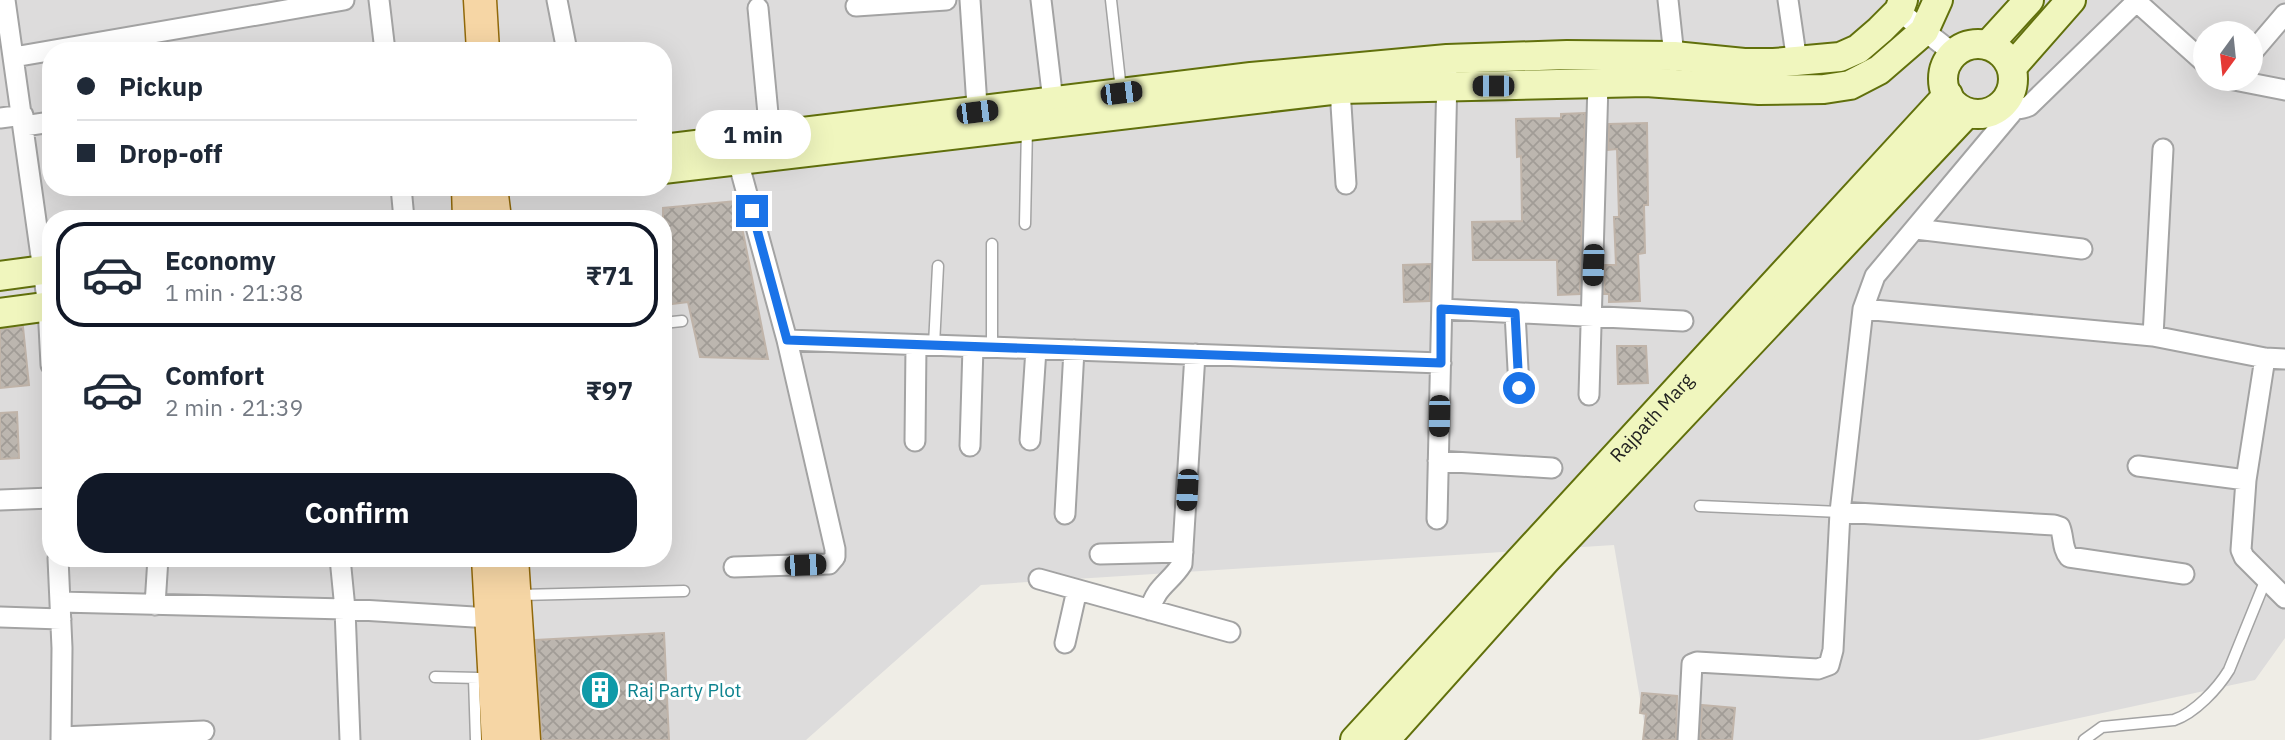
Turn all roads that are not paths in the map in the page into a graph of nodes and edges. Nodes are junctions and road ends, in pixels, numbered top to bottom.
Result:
1 (5, 0) edge
2 (344, 0) edge
3 (379, 0) edge
4 (460, 0) edge
5 (480, 0) edge
6 (558, 0) edge
7 (946, 0) edge
8 (970, 0) edge
9 (1041, 0) edge
10 (1111, 0) edge
11 (1668, 0) edge
12 (1788, 0) edge
13 (1938, 0) edge
14 (2029, 0) edge
15 (2071, 0) edge
16 (2137, 1) edge
17 (1901, 5) edge
18 (856, 6) dead end
19 (758, 8) dead end
20 (2285, 14) edge
21 (1924, 31) junction
22 (2263, 40) edge
23 (101, 42) edge
24 (384, 42) edge
25 (462, 42) edge
26 (482, 42) edge
27 (566, 42) edge
28 (1988, 46) junction
29 (42, 52) edge
30 (2193, 52) edge
31 (1953, 53) junction
32 (1674, 56) junction
33 (14, 57) junction
34 (1447, 59) junction
35 (1797, 62) junction
36 (2012, 67) junction
37 (1598, 83) junction
38 (2263, 86) edge
39 (1447, 87) junction
40 (1340, 89) junction
41 (2285, 90) edge
42 (1053, 102) junction
43 (1122, 104) junction
44 (1957, 104) junction
45 (2010, 106) junction
46 (0, 118) edge
47 (24, 120) junction
48 (42, 121) edge
49 (978, 122) junction
50 (1027, 126) junction
51 (770, 135) junction
52 (672, 149) edge
53 (2163, 149) dead end
54 (735, 150) junction
55 (672, 167) edge
56 (1346, 184) dead end
57 (42, 185) edge
58 (1025, 224) dead end
59 (1916, 229) junction
60 (992, 244) dead end
61 (2082, 248) dead end
62 (938, 266) dead end
63 (42, 270) edge
64 (0, 276) edge
65 (42, 307) edge
66 (1441, 309) junction
67 (1863, 310) junction
68 (0, 313) edge
69 (1515, 313) junction
70 (1592, 317) junction
71 (682, 321) dead end
72 (1683, 321) dead end
73 (672, 322) edge
74 (2153, 335) junction
75 (787, 340) junction
76 (925, 345) junction
77 (983, 347) junction
78 (1036, 349) junction
79 (1074, 350) junction
80 (1195, 354) junction
81 (2275, 359) edge
82 (1441, 363) junction
83 (1519, 388) dead end
84 (1589, 395) dead end
85 (1030, 440) dead end
86 (915, 442) dead end
87 (970, 446) dead end
88 (1438, 461) junction
89 (2138, 466) dead end
90 (1552, 468) dead end
91 (2246, 480) junction
92 (42, 498) edge
93 (0, 500) edge
94 (1700, 506) dead end
95 (1840, 512) junction
96 (1065, 514) dead end
97 (1437, 519) dead end
98 (1183, 552) junction
99 (1100, 554) dead end
100 (59, 567) edge
101 (157, 567) edge
102 (341, 567) edge
103 (488, 567) edge
104 (512, 567) edge
105 (734, 567) dead end
106 (2184, 574) dead end
107 (1040, 579) dead end
108 (2266, 579) junction
109 (1077, 590) junction
110 (684, 591) dead end
111 (513, 596) junction
112 (2285, 598) edge
113 (155, 605) junction
114 (345, 609) junction
115 (1150, 610) junction
116 (61, 611) junction
117 (0, 617) edge
118 (490, 618) junction
119 (1230, 632) dead end
120 (1065, 643) dead end
121 (435, 677) dead end
122 (484, 678) junction
123 (204, 731) dead end
124 (61, 738) edge
125 (350, 740) edge
126 (476, 740) edge
127 (498, 740) edge
128 (524, 740) edge
129 (1355, 740) edge
130 (1385, 740) edge
131 (1688, 740) edge
132 (2084, 740) edge

1 - 33 street
2 - 23 street
3 - 24 street
4 - 25 main road
5 - 26 main road
6 - 27 street
7 - 18 street
8 - 49 street
9 - 42 street
10 - 43 lane
11 - 32 street
12 - 35 street
13 - 21 street
14 - 28 street
15 - 36 street
16 - 30 street
16 - 45 street
17 - 21 street
17 - 35 street
19 - 51 street
20 - 22 street
21 - 31 street
21 - 37 street
28 - 31 street
28 - 36 street
29 - 33 street
31 - 44 street
32 - 34 street
32 - 35 street
33 - 47 street
34 - 39 street
34 - 43 street
36 - 45 street
37 - 39 street
37 - 70 street
38 - 41 street
39 - 40 street
39 - 66 street
40 - 43 street
40 - 56 street
42 - 43 street
42 - 49 street
43 - 50 street
44 - 45 street
44 - 129 street, Rajpath Marg
44 - 130 street, Rajpath Marg
45 - 59 street
46 - 47 street
47 - 48 street
47 - 57 street
49 - 50 street
49 - 51 street
49 - 54 street
50 - 58 lane
51 - 54 street
52 - 54 street
53 - 74 street
54 - 55 street
54 - 75 street
59 - 61 street
59 - 67 street
60 - 77 lane
62 - 76 lane
63 - 64 street
65 - 68 street
66 - 69 street
66 - 82 street
67 - 74 street
67 - 95 street
69 - 70 street
69 - 83 street
70 - 72 street
70 - 84 street
71 - 73 lane
74 - 81 street
75 - 76 street
75 - 105 street
76 - 77 street
76 - 86 street
77 - 78 street
77 - 87 street
78 - 79 street
78 - 85 street
79 - 80 street
79 - 96 street
80 - 82 street
80 - 98 street
81 - 91 street
82 - 88 street
88 - 90 street
88 - 97 street
89 - 91 street
91 - 108 street
92 - 93 street
94 - 95 lane
95 - 106 street
95 - 131 street
98 - 99 street
98 - 115 street
100 - 116 street
101 - 113 street
102 - 114 street
103 - 118 main road
104 - 111 main road
107 - 109 street
108 - 112 street
108 - 132 lane
109 - 115 street
109 - 120 street
110 - 111 lane
111 - 128 main road
113 - 114 street
113 - 116 street
114 - 118 street
114 - 125 street
115 - 119 street
116 - 117 street
116 - 124 street
118 - 122 main road
121 - 122 lane
122 - 126 lane
122 - 127 main road
123 - 124 street

